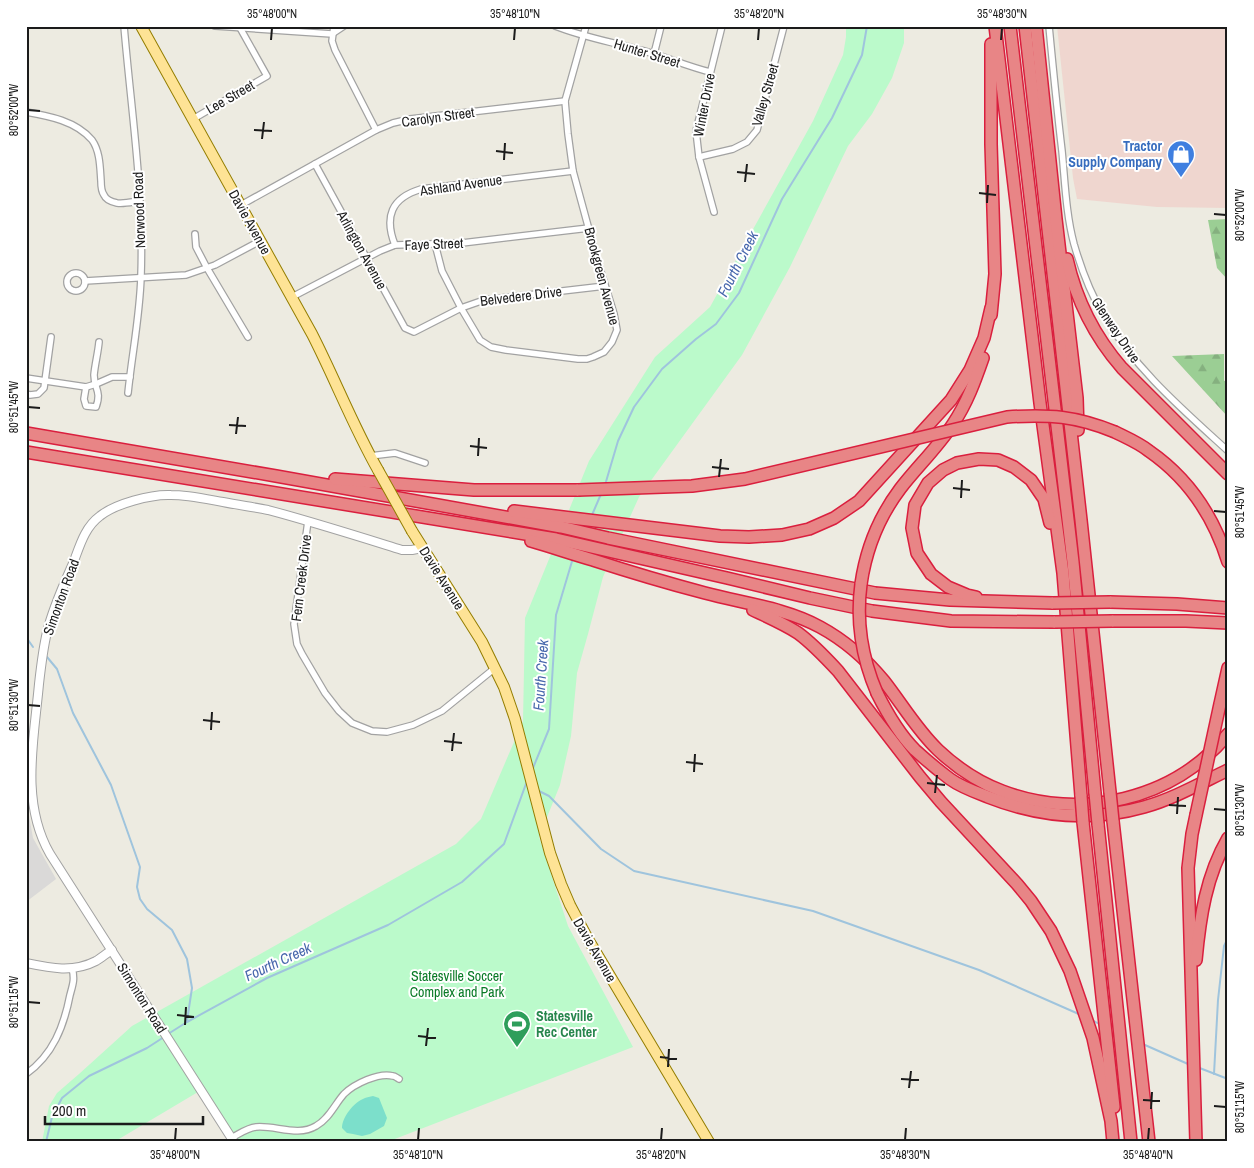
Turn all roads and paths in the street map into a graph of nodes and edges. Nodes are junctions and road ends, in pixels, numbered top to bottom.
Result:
1 (124, 26) edge
2 (141, 26) edge
3 (215, 26) edge
4 (334, 26) edge
5 (344, 26) edge
6 (555, 26) edge
7 (586, 26) edge
8 (661, 26) edge
9 (722, 26) edge
10 (784, 26) edge
11 (991, 26) edge
12 (995, 26) edge
13 (1010, 26) edge
14 (1025, 26) edge
15 (1036, 26) edge
16 (1049, 26) edge
17 (239, 27) edge
18 (332, 34) junction
19 (583, 35) junction
20 (654, 54) junction
21 (710, 72) junction
22 (565, 101) junction
23 (26, 112) edge
24 (193, 118) junction
25 (376, 130) junction
26 (698, 157) junction
27 (315, 164) junction
28 (573, 171) junction
29 (140, 201) junction
30 (241, 206) junction
31 (714, 212) dead end
32 (1056, 219) junction
33 (589, 228) junction
34 (195, 234) dead end
35 (260, 241) junction
36 (435, 244) junction
37 (395, 245) junction
38 (367, 258) junction
39 (207, 268) junction
40 (141, 278) junction
41 (85, 281) dead end
42 (605, 286) junction
43 (292, 297) junction
44 (461, 308) junction
45 (991, 308) junction
46 (414, 332) joint
47 (51, 337) dead end
48 (248, 337) dead end
49 (99, 342) dead end
50 (130, 377) junction
51 (26, 378) edge
52 (45, 381) junction
53 (96, 384) junction
54 (86, 387) junction
55 (128, 393) dead end
56 (26, 394) edge
57 (26, 434) edge
58 (1228, 451) edge
59 (26, 452) edge
60 (370, 456) junction
61 (425, 463) dead end
62 (1228, 472) edge
63 (276, 476) junction
64 (1081, 520) junction
65 (308, 521) junction
66 (563, 522) junction
67 (553, 543) junction
68 (422, 548) junction
69 (1228, 562) edge
70 (1063, 573) junction
71 (704, 592) junction
72 (1000, 602) junction
73 (1228, 608) edge
74 (1228, 623) edge
75 (495, 668) junction
76 (1228, 668) edge
77 (1228, 734) edge
78 (29, 754) edge
79 (1228, 770) edge
80 (30, 808) edge
81 (1228, 838) edge
82 (112, 950) junction
83 (26, 963) edge
84 (72, 968) junction
85 (1192, 1009) junction
86 (26, 1074) edge
87 (399, 1080) dead end
88 (232, 1140) edge
89 (709, 1142) edge
90 (1113, 1142) edge
91 (1118, 1142) edge
92 (1131, 1142) edge
93 (1149, 1142) edge
94 (1196, 1142) edge

1 - 29 street, Norwood Road
2 - 24 main road, Davie Avenue
3 - 17 street
4 - 18 street
5 - 18 street
6 - 19 street, Hunter Street
7 - 19 street, Brookgreen Avenue
8 - 20 street
9 - 21 street, Winter Drive
10 - 26 street, Valley Street
11 - 45 highway
12 - 70 highway
13 - 92 highway, bridge
14 - 64 highway
15 - 32 highway
16 - 58 street, Glenway Drive
17 - 18 street
17 - 24 street, Lee Street
18 - 25 street
19 - 20 street, Hunter Street
19 - 22 street, Brookgreen Avenue
20 - 21 street, Hunter Street
21 - 26 street, Winter Drive
22 - 25 street, Carolyn Street
22 - 28 street, Brookgreen Avenue
23 - 29 street
24 - 30 main road, Davie Avenue
25 - 27 street, Carolyn Street
26 - 31 street, Winter Drive
27 - 30 street, Carolyn Street
27 - 38 street, Arlington Avenue
28 - 33 street, Brookgreen Avenue
28 - 37 street, Ashland Avenue
29 - 40 street, Norwood Road
30 - 35 main road, Davie Avenue
32 - 62 highway
32 - 64 highway
33 - 36 street, Faye Street
33 - 42 street, Brookgreen Avenue
34 - 39 street
35 - 39 street
35 - 43 main road, Davie Avenue
36 - 37 street, Faye Street
36 - 44 street, Brookgreen Avenue
37 - 38 street, Faye Street
38 - 43 street, Faye Street
38 - 46 street, Arlington Avenue
39 - 40 street
39 - 48 street
40 - 41 street
40 - 50 street, Norwood Road
42 - 44 street, Belvedere Drive
42 - 44 street, Brookgreen Avenue
43 - 60 main road, Davie Avenue
44 - 46 street, Belvedere Drive
45 - 66 highway
45 - 79 highway, bridge
47 - 52 street
49 - 53 street
50 - 53 street
50 - 55 street, Norwood Road
51 - 52 street
52 - 54 street
52 - 56 street
53 - 54 street
53 - 54 street
57 - 63 highway
59 - 67 highway
60 - 61 street
60 - 68 main road, Davie Avenue, bridge
63 - 66 highway
63 - 69 highway, bridge
64 - 93 highway, bridge
65 - 68 street, Simonton Road
65 - 75 street, Fern Creek Drive
65 - 78 street, Simonton Road
66 - 72 highway
67 - 71 highway
67 - 74 highway, bridge
68 - 75 main road, Davie Avenue
70 - 72 highway
70 - 91 highway, bridge
71 - 77 highway
71 - 90 highway
72 - 73 highway, bridge
75 - 89 main road, Davie Avenue
76 - 85 highway, bridge
78 - 80 street, Simonton Road
80 - 82 street, Simonton Road
81 - 85 highway
82 - 84 street
82 - 88 street, Simonton Road
83 - 84 street
84 - 86 street
85 - 94 highway
87 - 88 street

